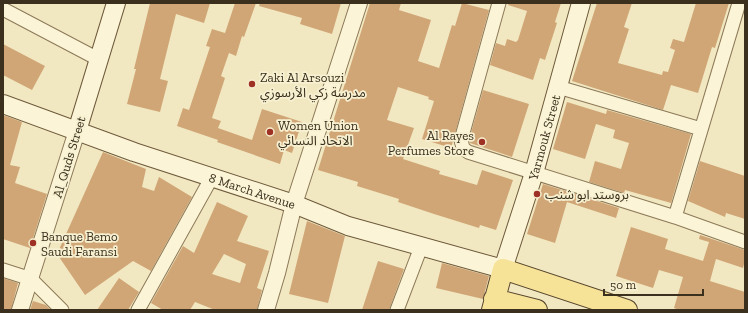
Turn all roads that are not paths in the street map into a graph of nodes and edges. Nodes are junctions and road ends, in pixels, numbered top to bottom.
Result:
1 (116, 3) edge
2 (359, 3) edge
3 (499, 3) edge
4 (581, 3) edge
5 (739, 3) edge
6 (3, 9) edge
7 (98, 59) junction
8 (558, 87) junction
9 (3, 104) edge
10 (701, 129) junction
11 (77, 131) junction
12 (534, 173) junction
13 (212, 177) junction
14 (294, 204) junction
15 (675, 217) junction
16 (745, 242) edge
17 (421, 247) junction
18 (503, 269) junction
19 (3, 270) edge
20 (522, 276) junction
21 (31, 279) junction
22 (493, 304) edge
23 (514, 307) edge
24 (20, 310) edge
25 (62, 310) edge
26 (138, 310) edge
27 (266, 310) edge
28 (397, 310) edge
29 (538, 310) edge
30 (627, 310) edge

1 - 7 main road, Al_Quds Street
2 - 14 street
3 - 12 street
4 - 8 main road, Yarmouk Street
5 - 10 street
6 - 7 street
7 - 11 main road, Al_Quds Street
8 - 10 street
8 - 12 main road, Yarmouk Street
9 - 11 main road, 8 March Avenue
10 - 15 street
11 - 13 main road, 8 March Avenue
11 - 21 street, Al_Quds Street
12 - 15 street
12 - 18 main road, Yarmouk Street
13 - 14 main road, 8 March Avenue
13 - 26 street
14 - 17 main road, 8 March Avenue
14 - 27 street
15 - 16 street
17 - 18 main road, 8 March Avenue
17 - 28 street
18 - 20 main road
18 - 22 main road
19 - 21 street
20 - 23 main road
20 - 30 main road
21 - 24 street, Al_Quds Street
21 - 25 street
22 - 23 main road
23 - 29 main road

